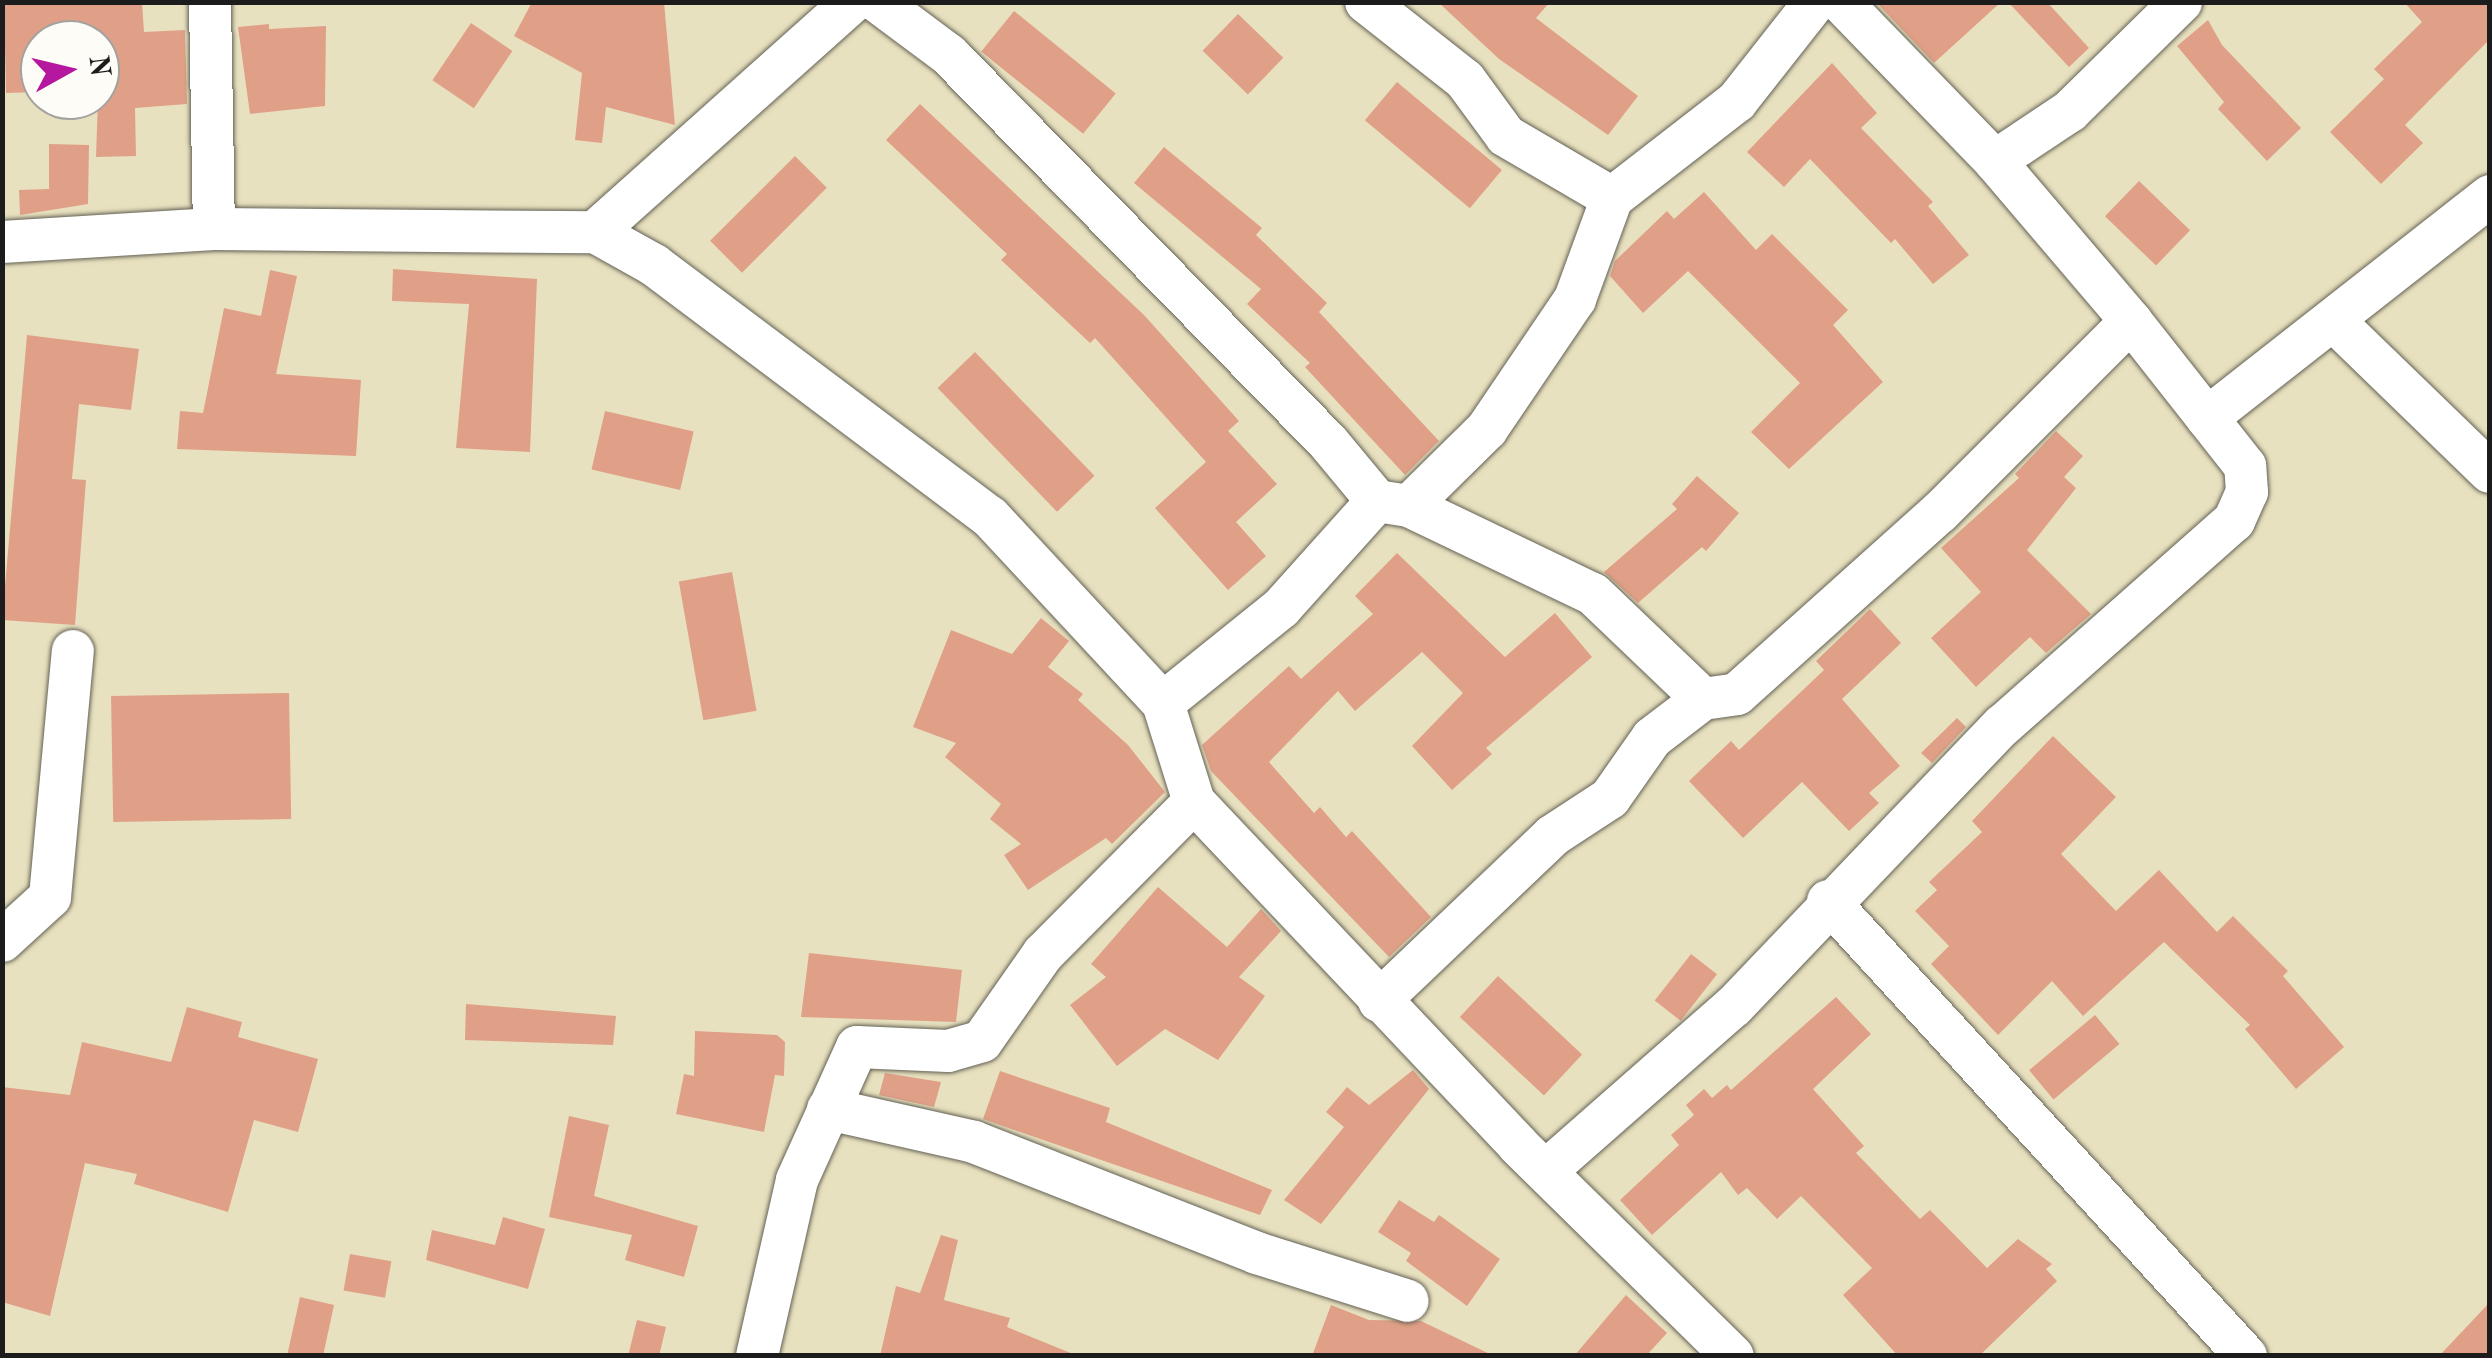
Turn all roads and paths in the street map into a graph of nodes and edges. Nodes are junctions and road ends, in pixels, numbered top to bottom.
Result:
1 (210, 2) edge
2 (852, 2) edge
3 (878, 2) edge
4 (1366, 2) edge
5 (1815, 2) edge
6 (1840, 2) edge
7 (2182, 2) edge
8 (1996, 161) junction
9 (2490, 196) edge
10 (1612, 198) junction
11 (214, 229) junction
12 (596, 232) junction
13 (2, 242) edge
14 (2132, 321) junction
15 (2336, 323) junction
16 (2207, 418) junction
17 (2490, 472) edge
18 (1393, 504) junction
19 (73, 651) dead end
20 (1703, 698) junction
21 (1163, 703) junction
22 (1194, 802) junction
23 (1828, 901) junction
24 (2, 940) edge
25 (1380, 1001) junction
26 (828, 1110) junction
27 (1547, 1170) junction
28 (1408, 1301) dead end
29 (757, 1356) edge
30 (1733, 1356) edge
31 (2246, 1356) edge

1 - 11 street
2 - 12 street
3 - 18 street
4 - 10 street
5 - 10 street
6 - 8 street
7 - 8 street
8 - 14 street
9 - 15 street
10 - 18 street
11 - 12 street
11 - 13 street
12 - 21 street
14 - 16 street
14 - 20 street
15 - 16 street
15 - 17 street
16 - 23 street
18 - 20 street
18 - 21 street
19 - 24 street
20 - 25 street
21 - 22 street
22 - 25 street
22 - 26 street
23 - 27 street
23 - 31 street
25 - 27 street
26 - 28 street
26 - 29 street
27 - 30 street

